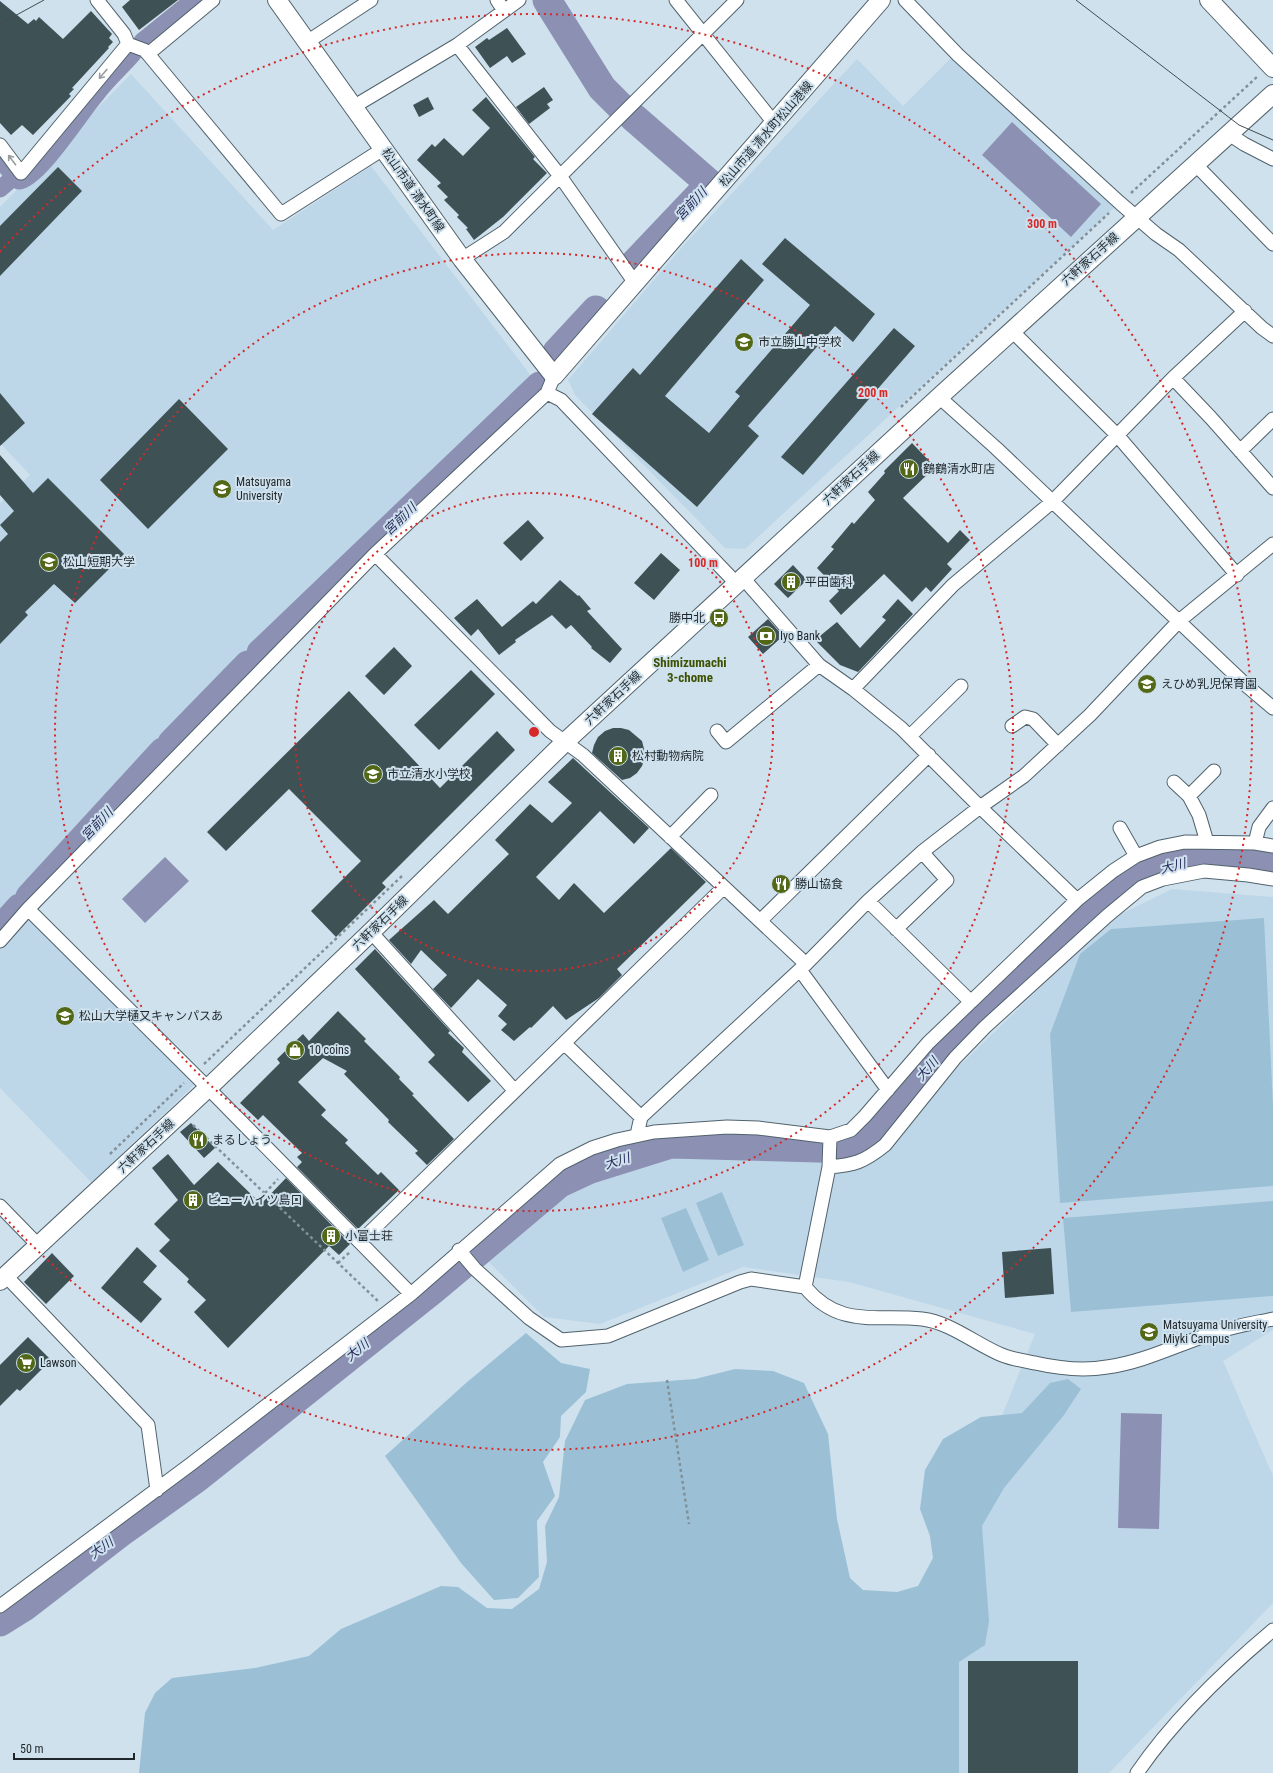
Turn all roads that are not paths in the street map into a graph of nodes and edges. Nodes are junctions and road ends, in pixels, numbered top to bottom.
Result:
1 (97, 0) edge
2 (213, 0) edge
3 (277, 0) edge
4 (371, 0) edge
5 (519, 0) edge
6 (676, 0) edge
7 (737, 0) edge
8 (881, 0) edge
9 (905, 0) edge
10 (1209, 0) edge
11 (501, 5) edge
12 (703, 34) junction
13 (307, 42) junction
14 (457, 45) junction
15 (138, 48) junction
16 (1273, 68) edge
17 (1273, 94) edge
18 (353, 107) junction
19 (776, 124) junction
20 (1229, 134) junction
21 (0, 145) edge
22 (383, 149) junction
23 (1273, 159) edge
24 (1196, 165) junction
25 (560, 176) junction
26 (1137, 217) junction
27 (1273, 244) edge
28 (462, 259) junction
29 (635, 283) junction
30 (1245, 311) junction
31 (1012, 331) junction
32 (1273, 336) edge
33 (554, 376) junction
34 (1173, 378) junction
35 (547, 393) junction
36 (939, 397) junction
37 (1273, 419) edge
38 (1117, 435) junction
39 (1240, 451) junction
40 (1273, 488) edge
41 (1052, 502) junction
42 (1273, 544) edge
43 (375, 554) junction
44 (1237, 575) junction
45 (740, 581) junction
46 (1179, 621) junction
47 (819, 664) junction
48 (961, 686) dead end
49 (852, 689) junction
50 (1273, 708) edge
51 (1012, 726) dead end
52 (717, 731) dead end
53 (910, 736) junction
54 (565, 742) junction
55 (1058, 745) junction
56 (929, 755) junction
57 (1214, 771) dead end
58 (1174, 782) dead end
59 (711, 795) dead end
60 (1189, 796) junction
61 (980, 807) junction
62 (1273, 808) edge
63 (1120, 828) dead end
64 (670, 837) junction
65 (1207, 842) junction
66 (1255, 843) junction
67 (1273, 846) edge
68 (922, 852) junction
69 (1136, 856) junction
70 (1273, 879) edge
71 (724, 887) junction
72 (1077, 900) junction
73 (868, 902) junction
74 (28, 909) junction
75 (760, 921) junction
76 (896, 928) junction
77 (371, 932) junction
78 (0, 941) edge
79 (803, 967) junction
80 (971, 1002) junction
81 (564, 1044) junction
82 (208, 1088) junction
83 (888, 1090) junction
84 (515, 1092) junction
85 (641, 1117) junction
86 (637, 1135) junction
87 (830, 1140) junction
88 (829, 1165) junction
89 (0, 1206) edge
90 (360, 1242) junction
91 (39, 1246) junction
92 (460, 1252) junction
93 (3, 1279) edge
94 (805, 1287) junction
95 (411, 1294) junction
96 (1273, 1319) edge
97 (156, 1490) junction
98 (0, 1606) edge
99 (1273, 1630) edge
100 (1137, 1773) edge

1 - 15 street
2 - 15 street
3 - 13 main road, 松山市道 清水町線
4 - 13 street
5 - 11 street
6 - 12 street
7 - 12 street
8 - 19 main road, 松山市道 清水町松山港線
9 - 26 street
10 - 16 main road
11 - 14 street
12 - 19 street
12 - 25 street
13 - 18 main road, 松山市道 清水町線
14 - 18 street
14 - 25 street
15 -> 21 street
15 - 22 street
17 - 20 main road, 六軒家石手線
18 - 22 main road, 松山市道 清水町線
19 - 29 main road, 松山市道 清水町松山港線
20 - 23 street
20 - 24 main road, 六軒家石手線
22 - 28 main road, 松山市道 清水町線
24 - 26 main road, 六軒家石手線
24 - 27 street
25 - 28 street
25 - 29 street
26 - 30 street
26 - 31 main road, 六軒家石手線
28 - 33 main road, 松山市道 清水町線
29 - 33 main road, 松山市道 清水町松山港線
30 - 32 street
30 - 34 street
31 - 36 main road, 六軒家石手線
31 - 38 street
33 - 35 street
34 - 38 street
34 - 39 street
35 - 43 street
35 - 45 street
36 - 41 street
36 - 45 main road, 六軒家石手線
37 - 39 street
38 - 41 street
38 - 44 street
39 - 40 street
41 - 46 street
41 - 49 street
42 - 44 street
43 - 54 street
43 - 74 street
44 - 46 street
45 - 47 street
45 - 54 main road, 六軒家石手線
46 - 50 street
46 - 55 street
47 - 49 street
47 - 52 street
48 - 53 street
49 - 53 street
51 - 55 street
53 - 56 street
54 - 64 street
54 - 77 main road, 六軒家石手線
55 - 61 street
56 - 61 street
56 - 75 street
57 - 60 street
58 - 60 street
59 - 64 street
60 - 65 street
61 - 68 street
61 - 72 street
62 - 66 street
63 - 69 street
64 - 71 street
65 - 66 street
65 - 69 street
66 - 67 street
68 - 73 street
68 - 76 street
69 - 72 street
70 - 88 street
71 - 75 street
71 - 81 street
72 - 80 street
73 - 76 street
73 - 79 street
74 - 78 street
74 - 82 street
75 - 79 street
76 - 80 street
77 - 82 main road, 六軒家石手線
77 - 84 street
79 - 83 street
79 - 85 street
80 - 83 street
81 - 84 street
81 - 85 street
82 - 90 street
82 - 91 main road, 六軒家石手線
83 - 87 street
84 - 90 street
85 - 86 street
86 - 87 street
86 - 92 street
87 - 88 street
88 - 94 street
89 - 91 street
90 - 95 street
91 - 93 main road, 六軒家石手線
92 - 94 street
92 - 95 street
93 - 97 street
94 - 96 street
95 - 97 street
97 - 98 street
99 - 100 street

